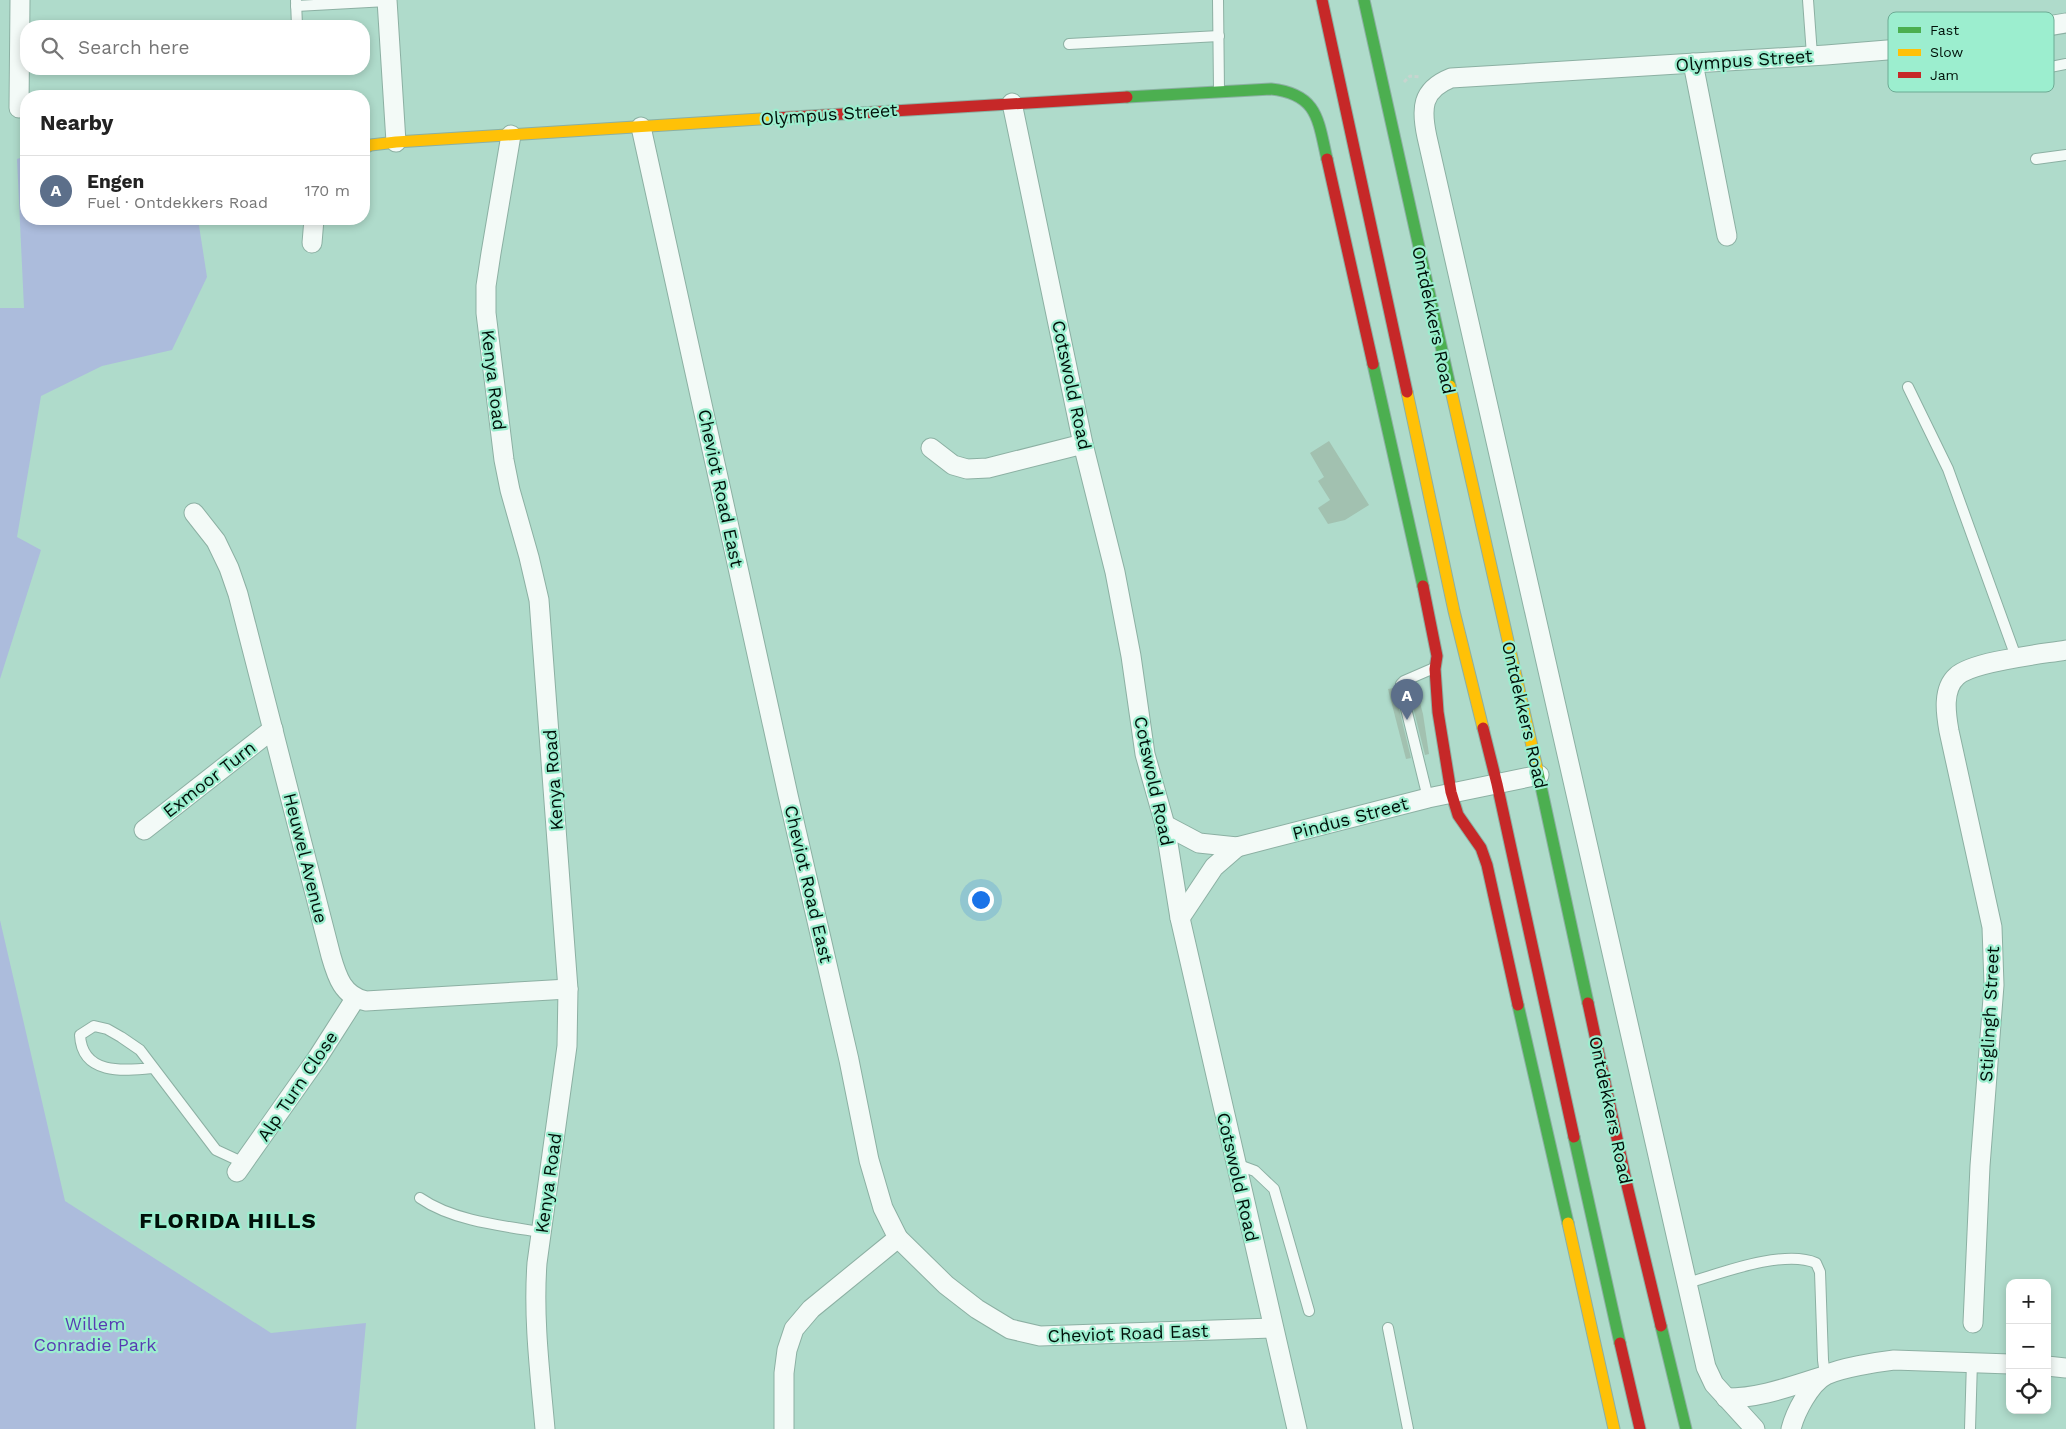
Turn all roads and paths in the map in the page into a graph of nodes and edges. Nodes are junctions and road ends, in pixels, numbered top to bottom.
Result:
1 (20, 0) edge
2 (1218, 0) edge
3 (1322, 0) edge
4 (1364, 0) edge
5 (1808, 0) edge
6 (387, 1) edge
7 (296, 3) edge
8 (297, 20) edge
9 (1219, 36) junction
10 (1069, 44) dead end
11 (1888, 50) edge
12 (1812, 55) junction
13 (1693, 63) junction
14 (1218, 92) junction
15 (1427, 97) joint
16 (1012, 103) junction
17 (19, 108) dead end
18 (641, 127) junction
19 (511, 135) junction
20 (396, 142) junction
21 (370, 145) edge
22 (2066, 155) edge
23 (2036, 159) dead end
24 (314, 225) edge
25 (1726, 236) dead end
26 (312, 243) dead end
27 (1908, 387) dead end
28 (1083, 444) junction
29 (931, 448) dead end
30 (194, 513) dead end
31 (2066, 650) edge
32 (2016, 657) junction
33 (1435, 667) junction
34 (273, 729) junction
35 (1539, 775) junction
36 (1497, 784) junction
37 (1452, 792) junction
38 (1428, 798) junction
39 (1165, 825) junction
40 (144, 830) dead end
41 (1237, 847) junction
42 (1180, 918) junction
43 (568, 989) junction
44 (355, 999) junction
45 (152, 1068) junction
46 (1235, 1164) junction
47 (241, 1168) joint
48 (420, 1198) dead end
49 (541, 1232) junction
50 (898, 1238) junction
51 (1688, 1283) junction
52 (1309, 1311) dead end
53 (1973, 1322) dead end
54 (1272, 1328) junction
55 (1388, 1328) dead end
56 (1972, 1362) junction
57 (2006, 1364) edge
58 (2051, 1366) edge
59 (2066, 1368) edge
60 (1825, 1375) junction
61 (1726, 1398) junction
62 (546, 1429) edge
63 (784, 1429) edge
64 (1297, 1429) edge
65 (1408, 1429) edge
66 (1614, 1429) edge
67 (1640, 1429) edge
68 (1686, 1429) edge
69 (1755, 1429) edge
70 (1791, 1429) edge
71 (1970, 1429) edge

1 - 17 street
2 - 9 lane
3 - 36 main road
4 - 35 main road, Ontdekkers Road
5 - 12 lane
6 - 7 lane
6 - 20 street
7 - 8 lane
9 - 10 lane
9 - 14 lane
11 - 12 street, Olympus Street
12 - 13 street, Olympus Street
13 - 15 street, Olympus Street
13 - 25 street
14 - 16 main road, Olympus Street
14 - 33 main road, Olympus Street
15 - 51 street, Ontdekkers Road
16 - 18 main road, Olympus Street
16 - 28 street, Cotswold Road
18 - 19 main road, Olympus Street
18 - 50 street, Cheviot Road East
19 - 20 main road, Olympus Street
19 - 43 street, Kenya Road
20 - 21 main road, Olympus Street
22 - 23 lane
24 - 26 street
27 - 32 lane
28 - 29 street
28 - 39 street, Cotswold Road
30 - 34 street, Heuwel Avenue
31 - 32 street, Stiglingh Street
32 - 53 street, Stiglingh Street
33 - 37 main road
33 - 38 lane
34 - 40 street, Exmoor Turn
34 - 44 street, Heuwel Avenue
35 - 36 street, Pindus Street
35 - 68 main road, Ontdekkers Road
36 - 37 street, Pindus Street
36 - 67 main road
37 - 38 street, Pindus Street
37 - 66 main road
38 - 41 street, Pindus Street
39 - 41 street, Pindus Street
39 - 42 street, Cotswold Road
41 - 42 street
42 - 46 street, Cotswold Road
43 - 44 street
43 - 49 street, Kenya Road
44 - 47 street, Alp Turn Close
45 - 45 lane
45 - 47 lane
46 - 52 lane
46 - 54 street, Cotswold Road
48 - 49 lane
49 - 62 street, Kenya Road
50 - 54 street, Cheviot Road East
50 - 63 street
51 - 60 lane
51 - 61 street, Ontdekkers Road
54 - 64 street, Cotswold Road
55 - 65 lane
56 - 57 street
56 - 60 street
56 - 71 lane
58 - 59 street
60 - 61 street
60 - 70 street
61 - 69 street, Ontdekkers Road

